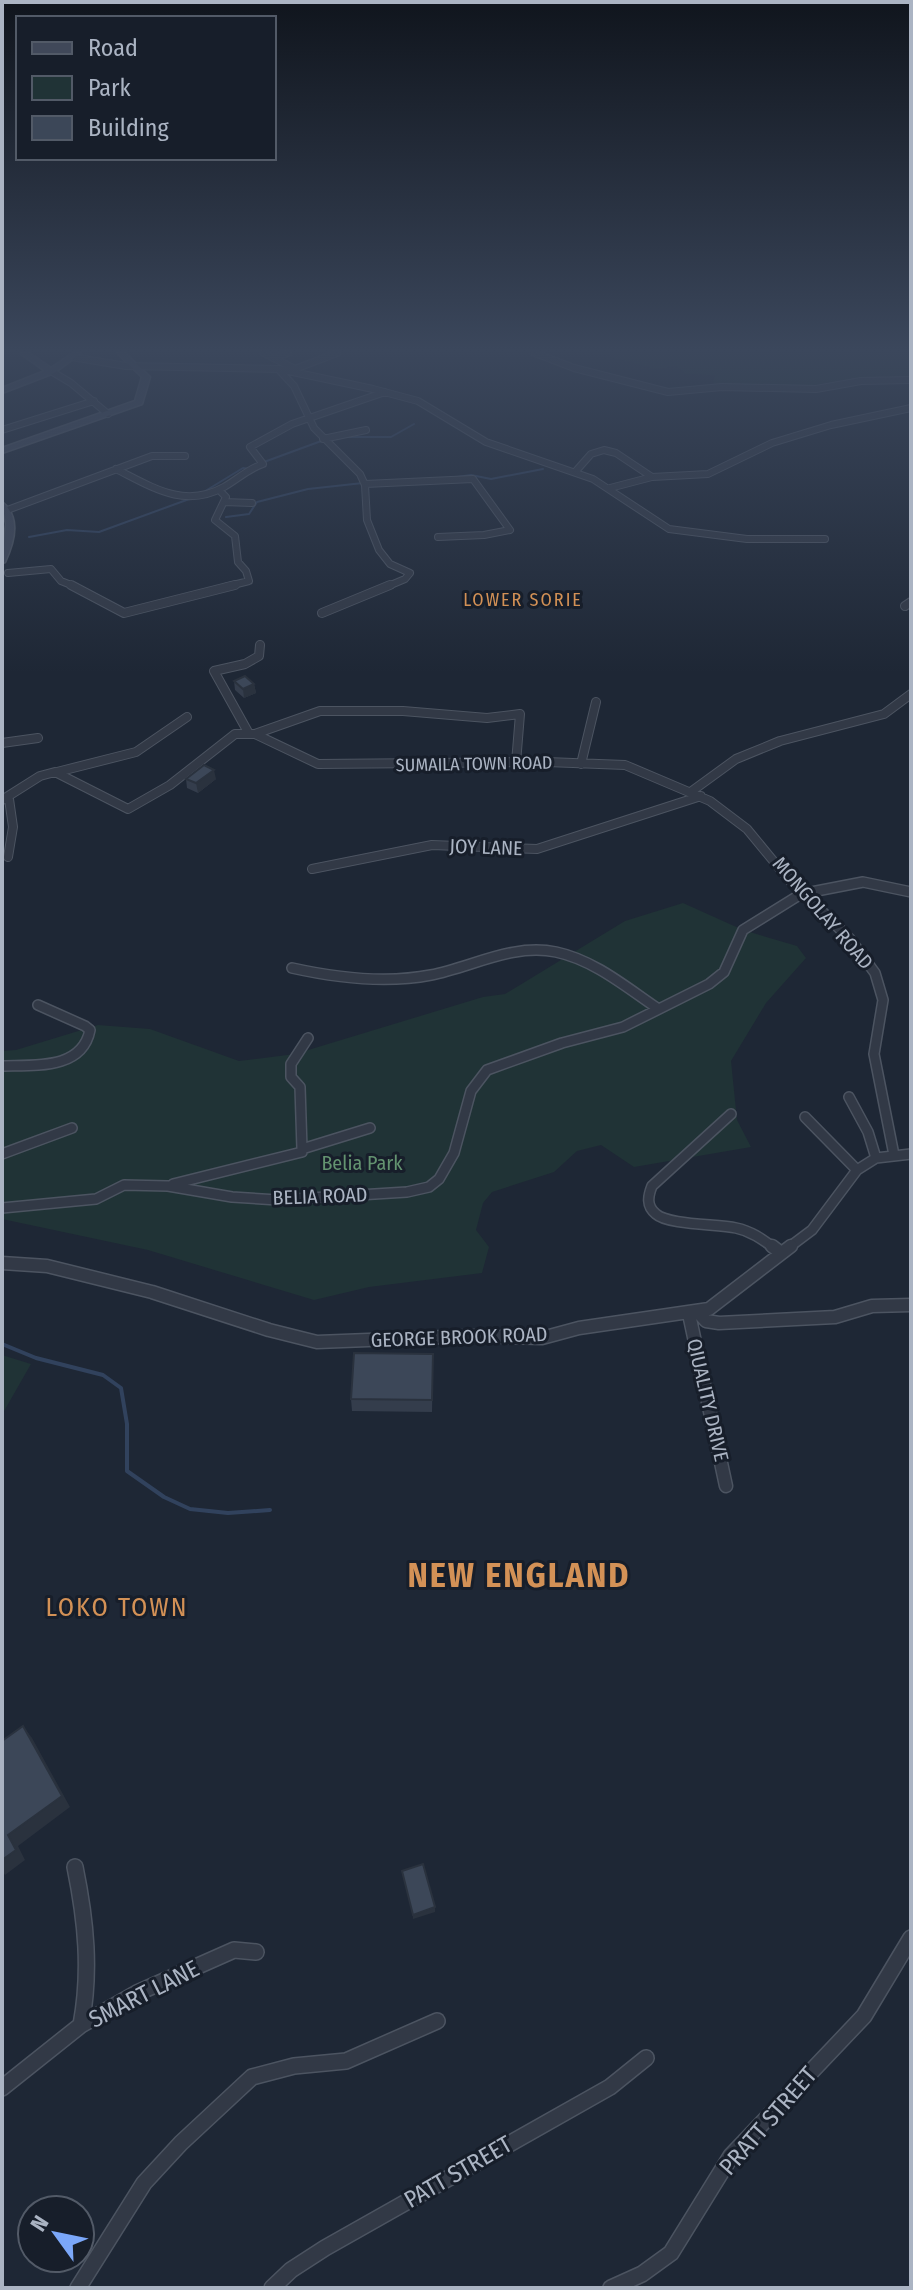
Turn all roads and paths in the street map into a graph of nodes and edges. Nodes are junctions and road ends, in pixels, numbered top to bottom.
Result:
1 (144, 460) edge
2 (260, 460) edge
3 (348, 460) edge
4 (541, 460) edge
5 (586, 460) edge
6 (626, 460) edge
7 (740, 460) edge
8 (116, 469) junction
9 (576, 471) junction
10 (652, 477) junction
11 (365, 484) junction
12 (610, 488) junction
13 (219, 490) junction
14 (224, 502) junction
15 (252, 503) dead end
16 (3, 508) edge
17 (438, 537) dead end
18 (457, 537) junction
19 (825, 539) dead end
20 (458, 547) dead end
21 (2, 560) edge
22 (8, 573) dead end
23 (322, 613) dead end
24 (260, 645) dead end
25 (911, 694) edge
26 (596, 702) dead end
27 (187, 717) dead end
28 (252, 733) junction
29 (38, 738) dead end
30 (2, 743) edge
31 (516, 763) junction
32 (581, 764) junction
33 (55, 772) junction
34 (697, 793) junction
35 (6, 799) edge
36 (8, 857) dead end
37 (312, 869) dead end
38 (911, 892) edge
39 (801, 894) junction
40 (292, 968) dead end
41 (38, 1005) dead end
42 (657, 1008) junction
43 (308, 1038) dead end
44 (2, 1066) edge
45 (849, 1097) dead end
46 (731, 1114) dead end
47 (805, 1117) dead end
48 (72, 1128) dead end
49 (370, 1128) dead end
50 (302, 1149) junction
51 (2, 1154) edge
52 (911, 1154) edge
53 (894, 1155) junction
54 (876, 1158) junction
55 (857, 1170) junction
56 (168, 1186) junction
57 (2, 1208) edge
58 (781, 1253) junction
59 (2, 1263) edge
60 (911, 1305) edge
61 (693, 1313) junction
62 (726, 1486) dead end
63 (75, 1867) dead end
64 (911, 1938) edge
65 (256, 1952) dead end
66 (437, 2021) dead end
67 (81, 2025) junction
68 (646, 2058) dead end
69 (2, 2088) edge
70 (78, 2288) edge
71 (272, 2288) edge
72 (611, 2288) edge

1 - 8 street
2 - 13 street
3 - 11 street
4 - 9 street
5 - 9 street
6 - 10 street
7 - 10 street
8 - 13 street
8 - 16 street
9 - 12 street
10 - 12 street
11 - 18 street
11 - 23 street
12 - 19 street
13 - 14 street
14 - 15 street
14 - 22 street
16 - 21 street
17 - 18 street
18 - 20 street
24 - 28 street
25 - 34 street, JOY LANE
26 - 32 street
27 - 33 street
28 - 31 street, SUMAILA TOWN ROAD
28 - 31 street
28 - 33 street
29 - 30 street
31 - 32 street, SUMAILA TOWN ROAD
32 - 34 street, SUMAILA TOWN ROAD
33 - 35 street
34 - 37 street, JOY LANE
34 - 39 street, MONGOLAY ROAD
35 - 36 street
38 - 39 street
39 - 42 street
39 - 53 street, MONGOLAY ROAD
40 - 42 street
41 - 44 street
42 - 56 street, BELIA ROAD
43 - 50 street
45 - 54 street
46 - 58 street
47 - 55 street
48 - 51 street
49 - 50 street
50 - 56 street
52 - 53 street, GEORGE BROOK ROAD
53 - 54 street, GEORGE BROOK ROAD
54 - 55 street, GEORGE BROOK ROAD
55 - 58 street, GEORGE BROOK ROAD
56 - 57 street, BELIA ROAD
58 - 61 street, GEORGE BROOK ROAD
59 - 61 street, GEORGE BROOK ROAD
60 - 61 street
61 - 62 street, QIUALITY DRIVE
63 - 67 street
64 - 72 street, PRATT STREET
65 - 67 street, SMART LANE
66 - 70 street
67 - 69 street, SMART LANE
68 - 71 street, PATT STREET

